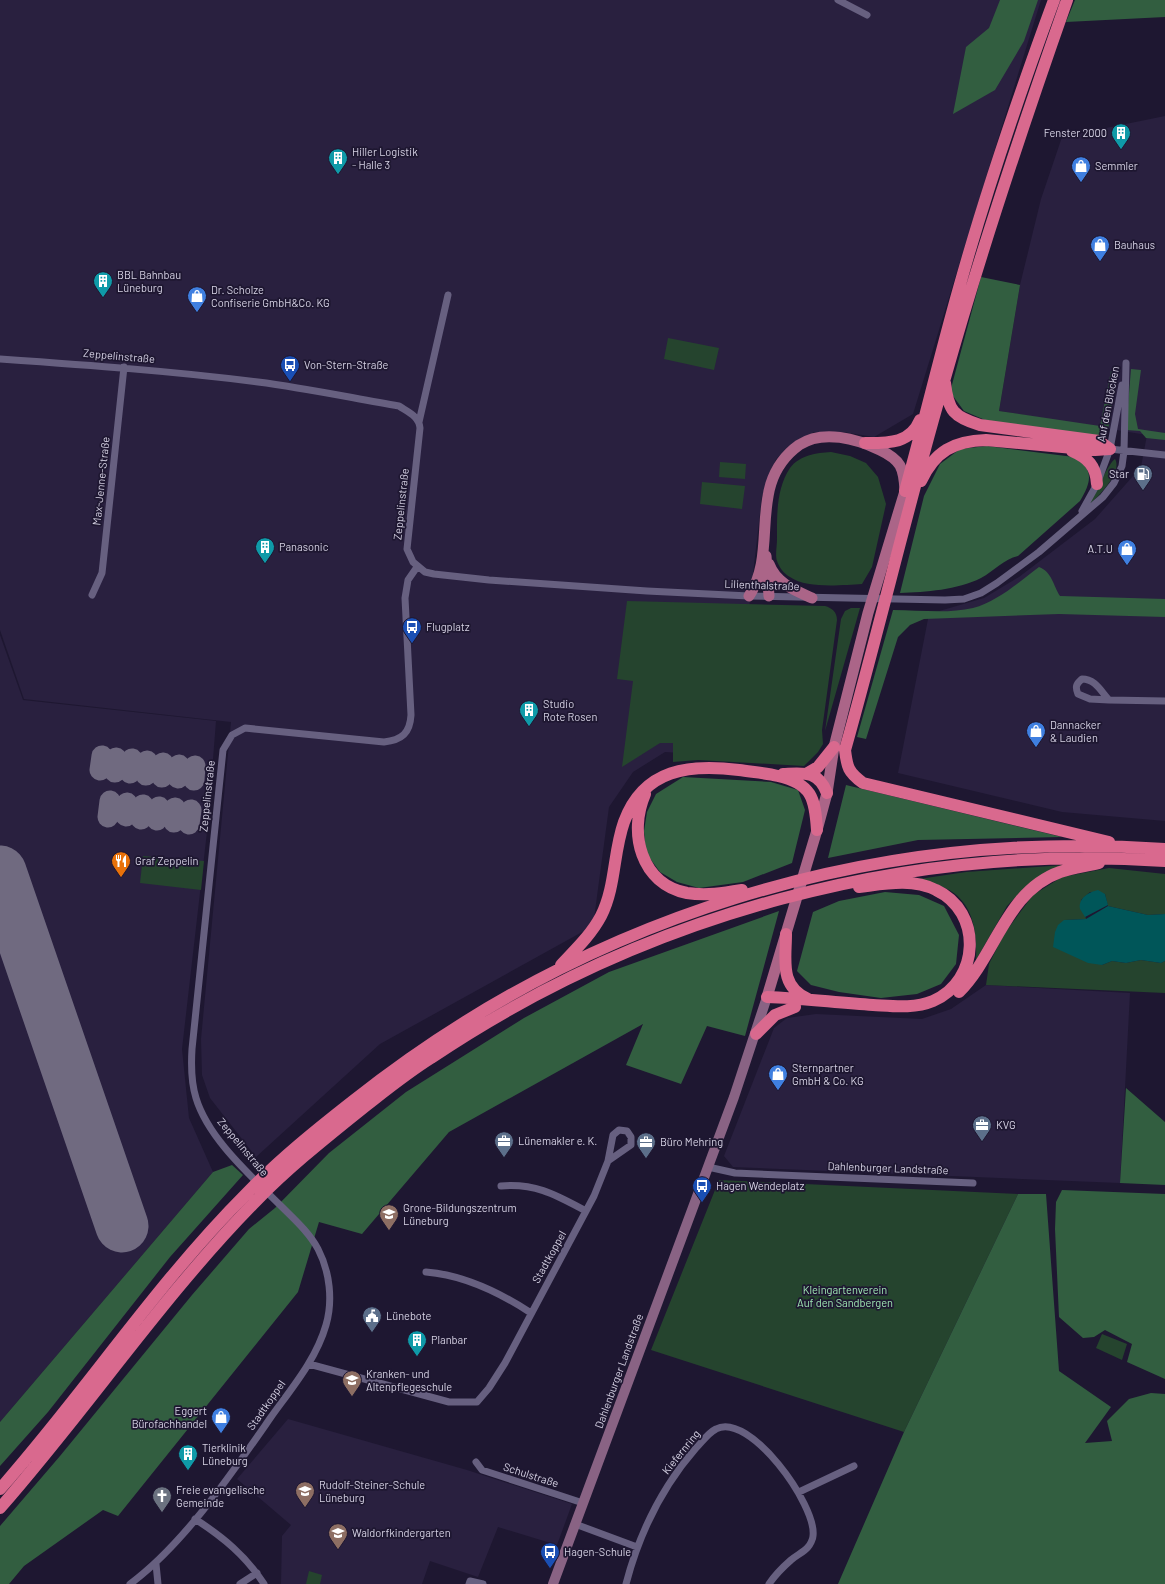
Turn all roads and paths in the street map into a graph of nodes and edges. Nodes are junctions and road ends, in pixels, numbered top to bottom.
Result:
1 (838, 0) edge
2 (1054, 0) edge
3 (1067, 0) edge
4 (867, 15) dead end
5 (448, 295) dead end
6 (0, 359) edge
7 (124, 367) junction
8 (945, 377) junction
9 (929, 403) junction
10 (419, 422) junction
11 (865, 443) junction
12 (1068, 448) junction
13 (1110, 449) junction
14 (1124, 451) junction
15 (1165, 455) edge
16 (1097, 484) junction
17 (908, 493) junction
18 (1081, 514) junction
19 (765, 528) junction
20 (766, 558) junction
21 (417, 567) junction
22 (92, 595) dead end
23 (749, 596) junction
24 (769, 596) junction
25 (812, 598) junction
26 (1109, 700) dead end
27 (1165, 701) edge
28 (839, 749) junction
29 (808, 773) junction
30 (772, 774) junction
31 (647, 788) junction
32 (827, 792) junction
33 (817, 830) junction
34 (1117, 846) junction
35 (1165, 849) edge
36 (1118, 859) junction
37 (1165, 861) edge
38 (769, 888) junction
39 (817, 890) junction
40 (788, 928) junction
41 (557, 970) junction
42 (767, 997) junction
43 (814, 1002) junction
44 (795, 1007) junction
45 (754, 1038) junction
46 (608, 1161) dead end
47 (708, 1167) junction
48 (973, 1183) dead end
49 (501, 1186) dead end
50 (586, 1211) junction
51 (426, 1272) dead end
52 (328, 1312) joint
53 (531, 1313) junction
54 (309, 1364) junction
55 (476, 1462) dead end
56 (854, 1466) dead end
57 (0, 1489) edge
58 (799, 1492) junction
59 (583, 1503) junction
60 (0, 1508) edge
61 (195, 1519) junction
62 (575, 1524) junction
63 (637, 1547) junction
64 (156, 1564) junction
65 (257, 1573) junction
66 (130, 1584) edge
67 (158, 1584) edge
68 (240, 1584) edge
69 (264, 1584) edge
70 (469, 1584) edge
71 (483, 1584) edge
72 (553, 1584) edge
73 (626, 1584) edge
74 (769, 1584) edge

1 - 4 street
2 - 9 highway
3 - 8 highway
5 - 10 street, Zeppelinstraße
6 - 7 street, Zeppelinstraße
7 - 10 street, Zeppelinstraße
7 - 22 street, Max-Jenne-Straße
8 - 13 highway
8 - 17 highway
9 - 11 highway
9 - 17 highway
10 - 21 street, Zeppelinstraße
11 - 17 main road
11 - 19 main road
12 - 13 highway
12 - 16 highway
12 - 17 highway
13 - 14 street, Auf den Blöcken
13 - 14 street, Auf den Blöcken
13 - 16 street, Lilienthalstraße
14 - 15 street, Auf den Blöcken
14 - 18 street, Lilienthalstraße
16 - 18 street, Lilienthalstraße
17 - 28 main road
17 - 28 highway
18 - 25 street, Lilienthalstraße
19 - 20 main road
19 - 23 main road
20 - 24 main road
20 - 25 main road
21 - 23 street, Lilienthalstraße
21 - 52 street, Zeppelinstraße
23 - 24 street, Lilienthalstraße
24 - 25 street, Lilienthalstraße
26 - 27 street
28 - 29 highway
28 - 32 main road
28 - 34 highway
29 - 30 highway
29 - 32 highway
30 - 31 highway
30 - 33 highway
31 - 38 highway
31 - 41 highway
32 - 33 main road
33 - 40 main road
34 - 35 highway
34 - 38 highway
36 - 37 highway
36 - 39 highway
36 - 44 highway
38 - 41 highway
39 - 43 highway
39 - 60 highway
40 - 42 main road
40 - 43 highway
41 - 57 highway
42 - 43 highway
42 - 44 highway
42 - 45 main road, Dahlenburger Landstraße
44 - 45 highway
45 - 47 main road, Dahlenburger Landstraße
46 - 50 street, Stadtkoppel
47 - 48 street, Dahlenburger Landstraße
47 - 59 main road, Dahlenburger Landstraße
49 - 50 street
50 - 53 street, Stadtkoppel
51 - 53 street
52 - 54 street, Stadtkoppel
53 - 54 street, Stadtkoppel
54 - 61 street, Stadtkoppel
55 - 59 street, Schulstraße
56 - 58 street
58 - 63 street, Kiefernring
58 - 74 street, Kiefernring
59 - 62 main road, Dahlenburger Landstraße
61 - 64 street, Stadtkoppel
61 - 65 street
62 - 63 street
62 - 72 main road, Dahlenburger Landstraße
63 - 73 street, Kiefernring
64 - 66 street, Stadtkoppel
64 - 67 street
65 - 68 street
65 - 69 street
70 - 71 street

